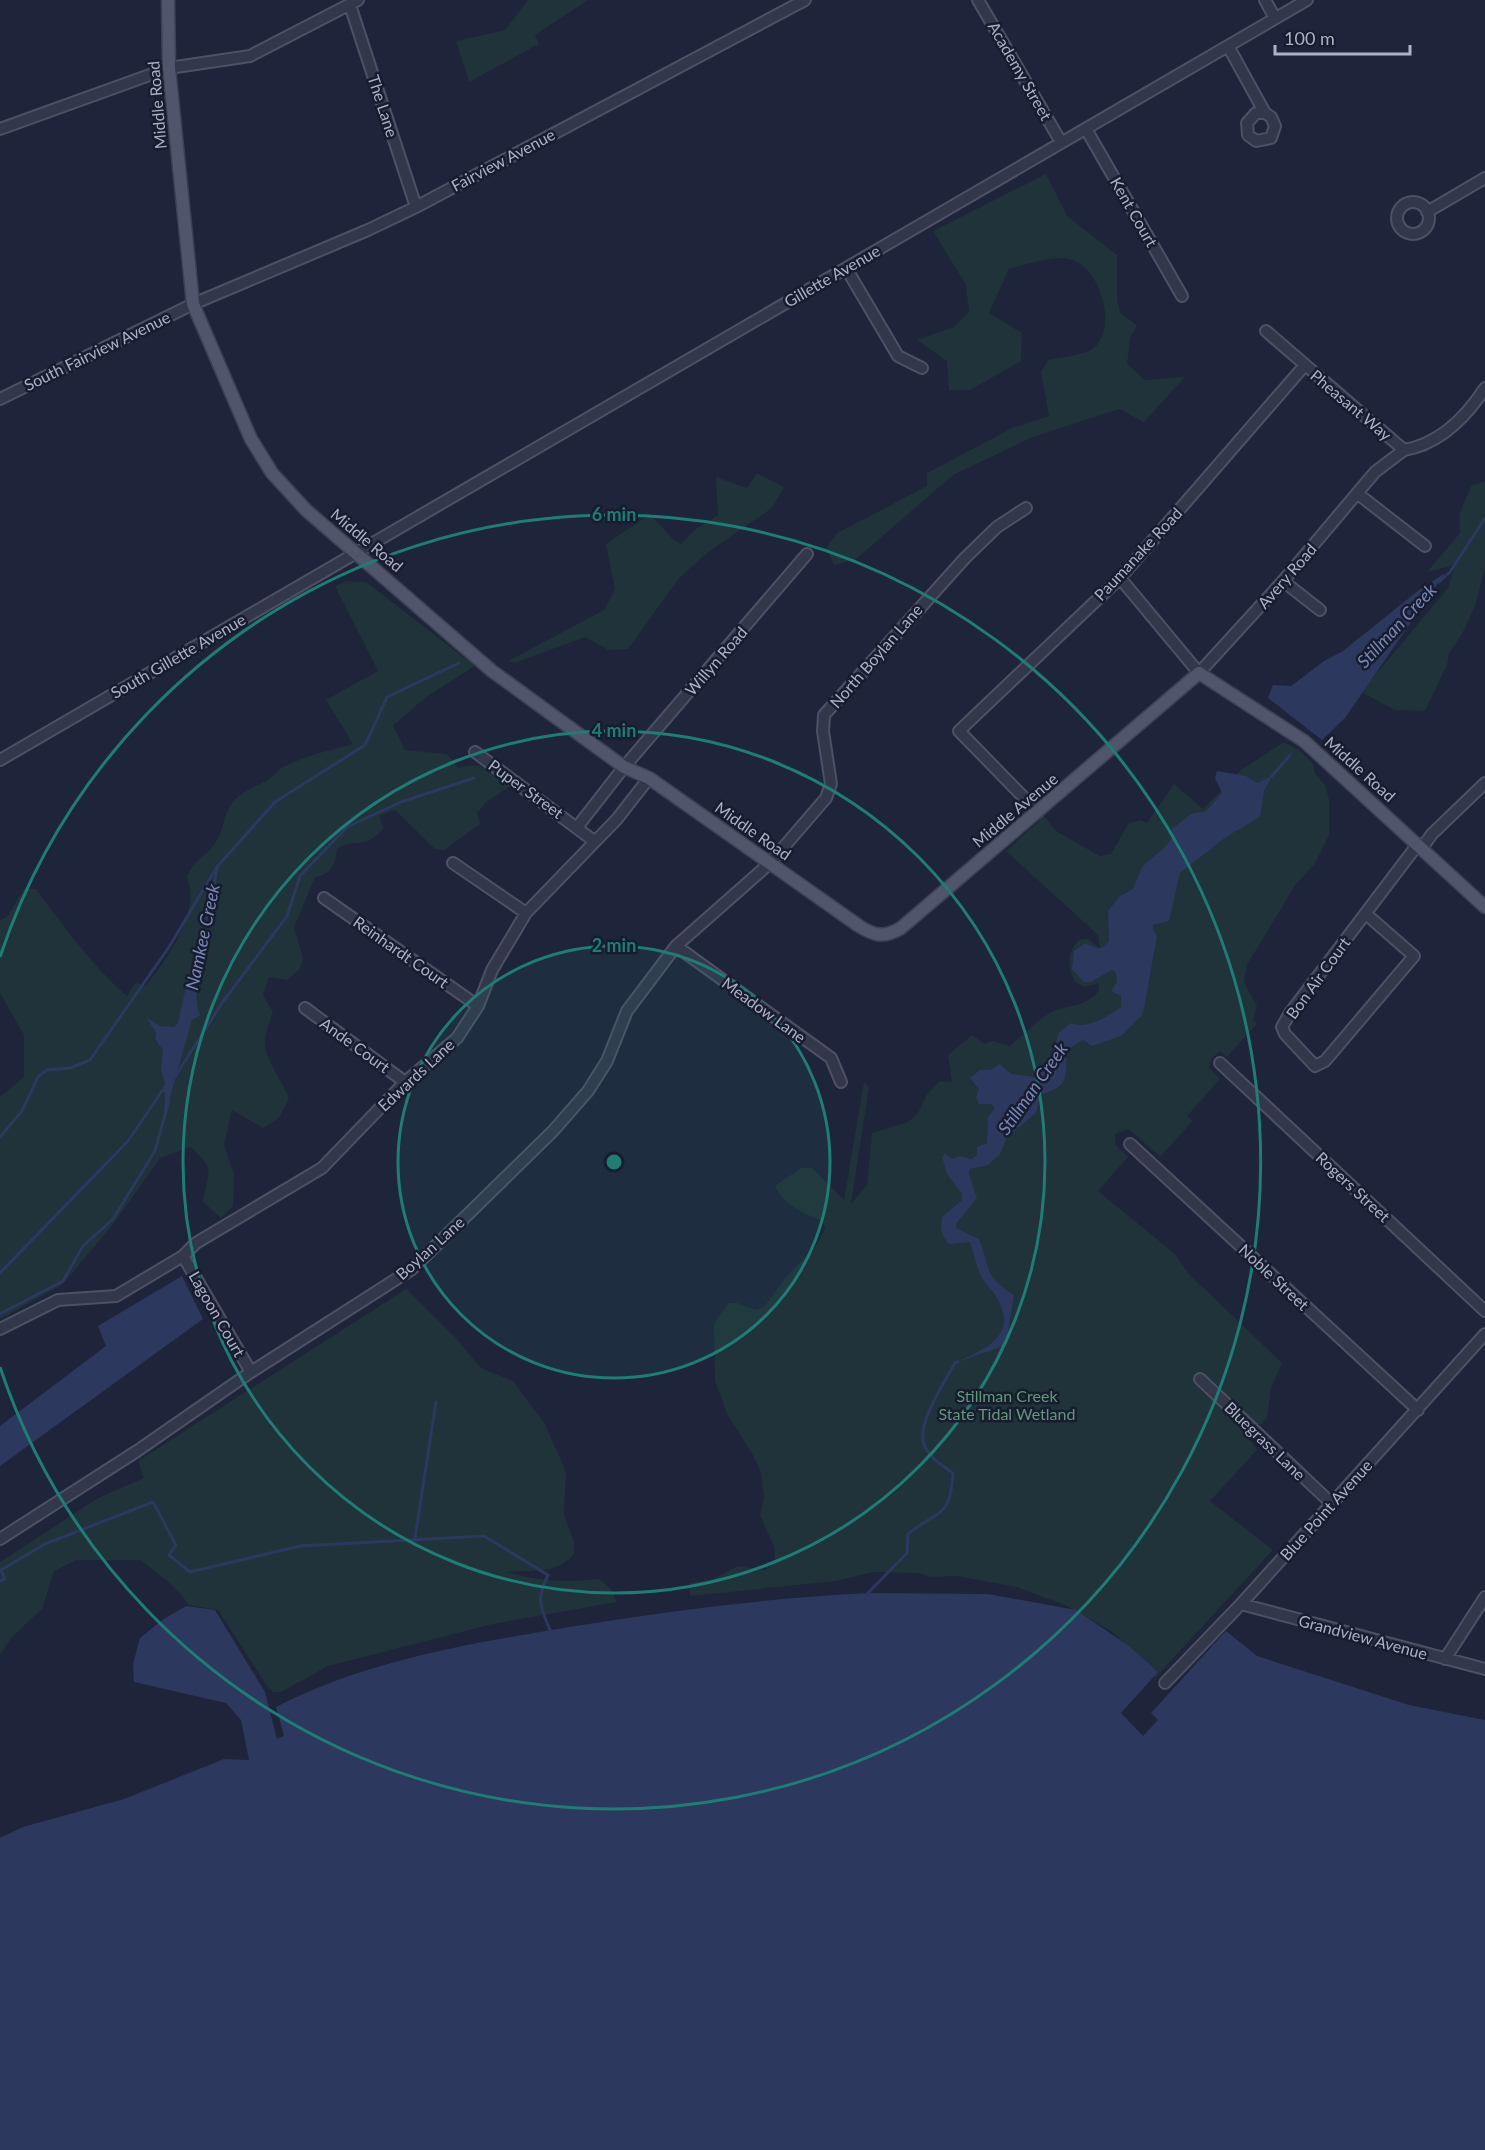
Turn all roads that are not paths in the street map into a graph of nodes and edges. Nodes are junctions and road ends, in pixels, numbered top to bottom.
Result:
1 (168, 0) edge
2 (806, 0) edge
3 (978, 0) edge
4 (1264, 0) edge
5 (1307, 0) edge
6 (354, 2) edge
7 (1275, 18) junction
8 (1228, 46) junction
9 (170, 69) junction
10 (1265, 113) dead end
11 (0, 129) edge
12 (1086, 129) junction
13 (1061, 142) junction
14 (1485, 178) edge
15 (416, 207) junction
16 (1427, 212) dead end
17 (846, 268) junction
18 (1182, 296) dead end
19 (193, 304) junction
20 (1266, 331) dead end
21 (1305, 366) junction
22 (922, 368) dead end
23 (1485, 388) edge
24 (0, 399) edge
25 (1404, 450) junction
26 (1372, 476) joint
27 (1358, 494) junction
28 (1026, 508) dead end
29 (1425, 546) dead end
30 (357, 553) junction
31 (807, 554) dead end
32 (1120, 578) junction
33 (1283, 581) junction
34 (1320, 610) dead end
35 (1199, 674) junction
36 (475, 752) dead end
37 (0, 760) edge
38 (624, 767) junction
39 (649, 778) junction
40 (1485, 783) edge
41 (1038, 812) junction
42 (578, 826) junction
43 (594, 841) junction
44 (1420, 846) junction
45 (453, 863) dead end
46 (770, 863) junction
47 (324, 898) dead end
48 (1485, 907) edge
49 (525, 913) junction
50 (1366, 914) junction
51 (843, 915) joint
52 (676, 946) junction
53 (478, 1006) junction
54 (305, 1008) dead end
55 (1220, 1063) dead end
56 (405, 1082) junction
57 (841, 1082) dead end
58 (1130, 1144) dead end
59 (183, 1256) junction
60 (1485, 1311) edge
61 (0, 1329) edge
62 (1485, 1334) edge
63 (250, 1372) junction
64 (1200, 1379) dead end
65 (1418, 1410) junction
66 (1331, 1503) junction
67 (0, 1539) edge
68 (1485, 1597) edge
69 (1241, 1604) junction
70 (1445, 1659) junction
71 (1485, 1669) edge
72 (1164, 1683) dead end

1 - 9 main road, Middle Road
2 - 15 street, Fairview Avenue
3 - 13 street, Academy Street
4 - 7 street
5 - 7 street, Gillette Avenue
6 - 9 street
6 - 15 street, The Lane
7 - 8 street, Gillette Avenue
8 - 10 street
8 - 12 street, Gillette Avenue
9 - 11 street
9 - 19 main road, Middle Road
12 - 13 street, Gillette Avenue
12 - 18 street, Kent Court
13 - 17 street, Gillette Avenue
14 - 16 street
15 - 19 street, Fairview Avenue
17 - 22 street
17 - 30 street, Gillette Avenue
19 - 24 street, South Fairview Avenue
19 - 30 main road, Middle Road
20 - 21 street, Pheasant Way
21 - 25 street, Pheasant Way
21 - 32 street, Paumanake Road
23 - 25 street
25 - 26 street, Pheasant Way
26 - 27 street, Avery Road
27 - 29 street
27 - 33 street, Avery Road
28 - 46 street, North Boylan Lane
30 - 37 street, South Gillette Avenue
30 - 38 main road, Middle Road
31 - 38 street, Willyn Road
32 - 35 street
32 - 41 street, Paumanake Road
33 - 34 street
33 - 35 street, Avery Road
35 - 41 main road, Middle Avenue
35 - 44 main road, Middle Road
36 - 42 street, Puper Street
38 - 39 main road, Middle Road
38 - 42 street, Willyn Road
39 - 43 street, Edwards Lane
39 - 46 main road, Middle Road
40 - 44 street
41 - 51 main road, Middle Avenue
42 - 43 street
43 - 49 street, Edwards Lane
44 - 48 main road, Middle Road
44 - 50 street
45 - 49 street
46 - 51 main road, Middle Road
46 - 52 street, Boylan Lane
47 - 53 street, Reinhardt Court
49 - 53 street, Edwards Lane
50 - 50 street, Bon Air Court
52 - 57 street, Meadow Lane
52 - 63 street, Boylan Lane
53 - 56 street, Edwards Lane
54 - 56 street, Ande Court
55 - 60 street, Rogers Street
56 - 59 street, Edwards Lane
58 - 65 street, Noble Street
59 - 61 street, Edwards Lane
59 - 63 street, Lagoon Court
62 - 65 street, Blue Point Avenue
63 - 67 street, Boylan Lane
64 - 66 street, Bluegrass Lane
65 - 66 street, Blue Point Avenue
66 - 69 street, Blue Point Avenue
68 - 70 street
69 - 70 street, Grandview Avenue
69 - 72 street, Blue Point Avenue
70 - 71 street, Grandview Avenue

